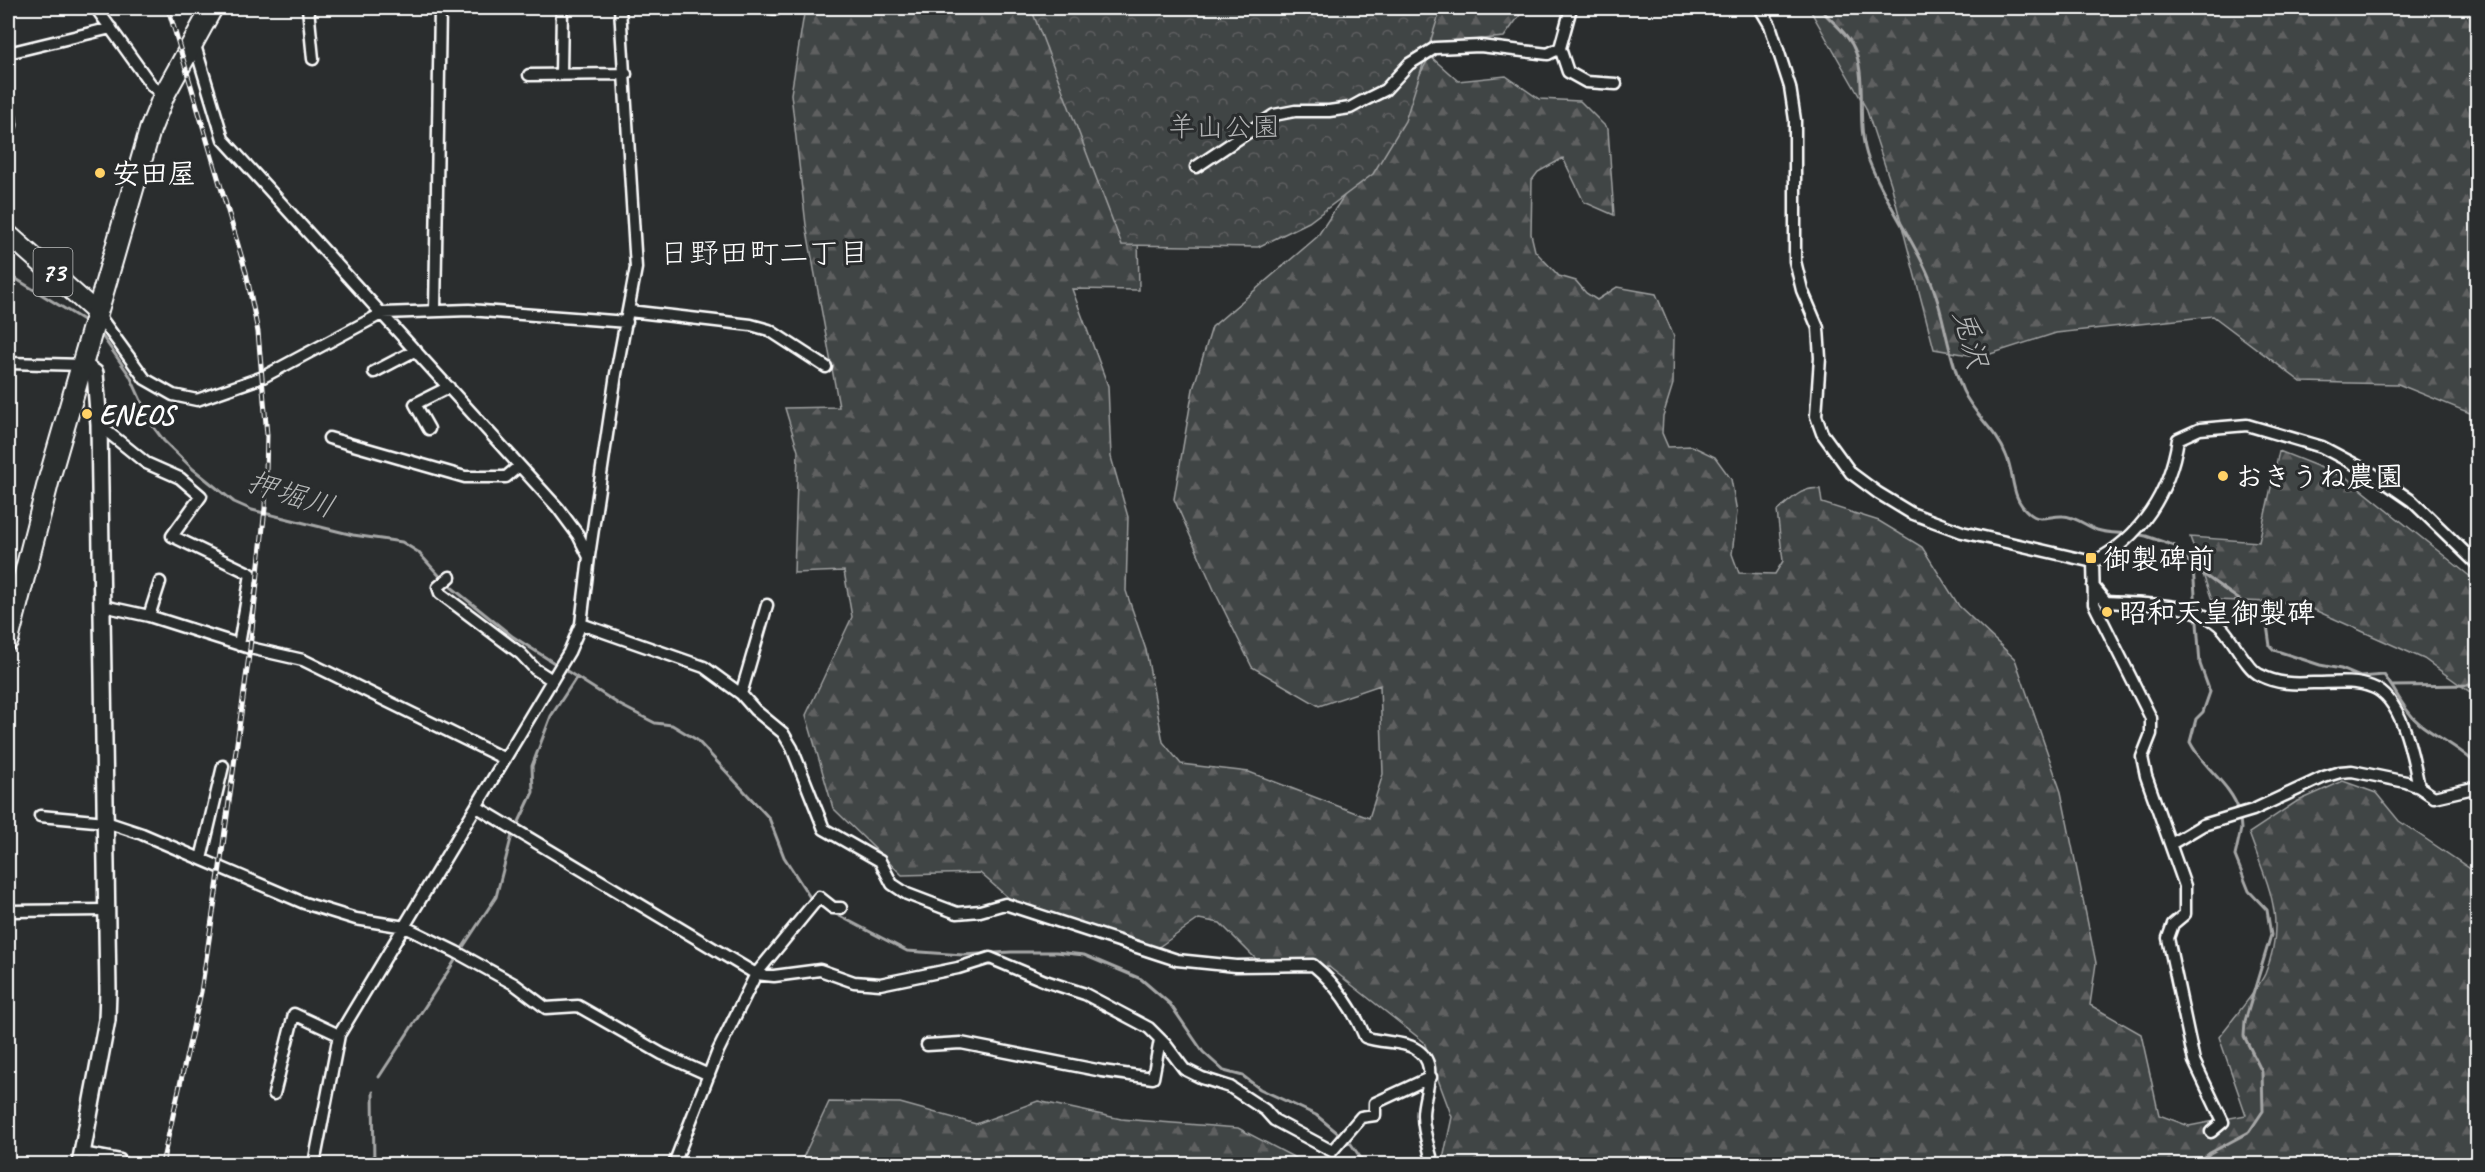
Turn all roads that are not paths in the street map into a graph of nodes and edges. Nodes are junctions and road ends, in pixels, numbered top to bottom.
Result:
1 (96, 8) edge
2 (212, 8) edge
3 (308, 8) edge
4 (440, 8) edge
5 (562, 8) edge
6 (620, 8) edge
7 (1570, 8) edge
8 (1760, 8) edge
9 (111, 28) junction
10 (194, 42) junction
11 (1560, 48) junction
12 (8, 53) edge
13 (313, 59) dead end
14 (626, 74) junction
15 (529, 75) dead end
16 (561, 75) junction
17 (1616, 84) dead end
18 (164, 95) junction
19 (8, 104) edge
20 (8, 126) edge
21 (1196, 166) dead end
22 (8, 234) edge
23 (435, 311) junction
24 (383, 313) junction
25 (628, 317) junction
26 (96, 318) junction
27 (416, 350) junction
28 (85, 358) junction
29 (8, 363) edge
30 (826, 367) dead end
31 (374, 372) dead end
32 (449, 387) junction
33 (99, 425) junction
34 (429, 429) dead end
35 (329, 438) dead end
36 (519, 466) junction
37 (590, 557) junction
38 (2093, 562) junction
39 (2478, 566) edge
40 (449, 577) dead end
41 (160, 582) dead end
42 (2092, 586) junction
43 (103, 606) junction
44 (767, 606) dead end
45 (149, 616) junction
46 (580, 624) junction
47 (8, 640) edge
48 (239, 645) junction
49 (552, 680) junction
50 (741, 694) junction
51 (505, 759) junction
52 (223, 766) dead end
53 (2419, 787) junction
54 (2478, 787) edge
55 (477, 807) junction
56 (40, 816) dead end
57 (106, 822) junction
58 (2171, 844) junction
59 (201, 859) junction
60 (841, 908) dead end
61 (8, 910) edge
62 (106, 910) junction
63 (405, 927) junction
64 (756, 974) junction
65 (339, 1035) junction
66 (1160, 1040) junction
67 (927, 1045) dead end
68 (709, 1075) junction
69 (1431, 1077) junction
70 (274, 1094) dead end
71 (2211, 1132) dead end
72 (81, 1159) edge
73 (120, 1160) dead end
74 (314, 1164) edge
75 (674, 1164) edge
76 (1433, 1164) edge

1 - 9 street
2 - 10 highway
3 - 13 street
4 - 23 street
5 - 16 street
6 - 14 street
7 - 11 street
8 - 38 street
9 - 12 street
9 - 18 street
10 - 18 highway
10 - 24 street
11 - 17 street
11 - 21 street
14 - 16 street
14 - 25 street
15 - 16 street
18 - 26 highway
19 - 20 street
22 - 26 main road, 73
23 - 24 street
23 - 25 street
24 - 26 street
24 - 27 street
25 - 30 street
25 - 37 street
26 - 28 highway
27 - 31 street
27 - 32 street
28 - 29 street
28 - 33 street
28 - 47 highway
32 - 34 street
32 - 36 street
33 - 43 street
33 - 48 street
35 - 36 street
36 - 37 street
37 - 46 street
38 - 39 street
38 - 42 street
40 - 49 street
41 - 45 street
42 - 53 street
42 - 58 street
43 - 45 street
43 - 57 street
44 - 50 street
45 - 48 street
46 - 49 street
46 - 50 street
48 - 51 street
49 - 51 street
50 - 69 street
51 - 55 street
52 - 59 street
53 - 54 street
53 - 58 street
55 - 63 street
55 - 64 street
56 - 57 street
57 - 59 street
57 - 62 street
58 - 71 street
59 - 63 street
60 - 64 street
61 - 62 street
62 - 72 street
63 - 65 street
63 - 68 street
64 - 66 street
64 - 68 street
65 - 70 street
65 - 74 street
66 - 67 street
66 - 69 street
68 - 75 street
69 - 76 street
72 - 73 street

